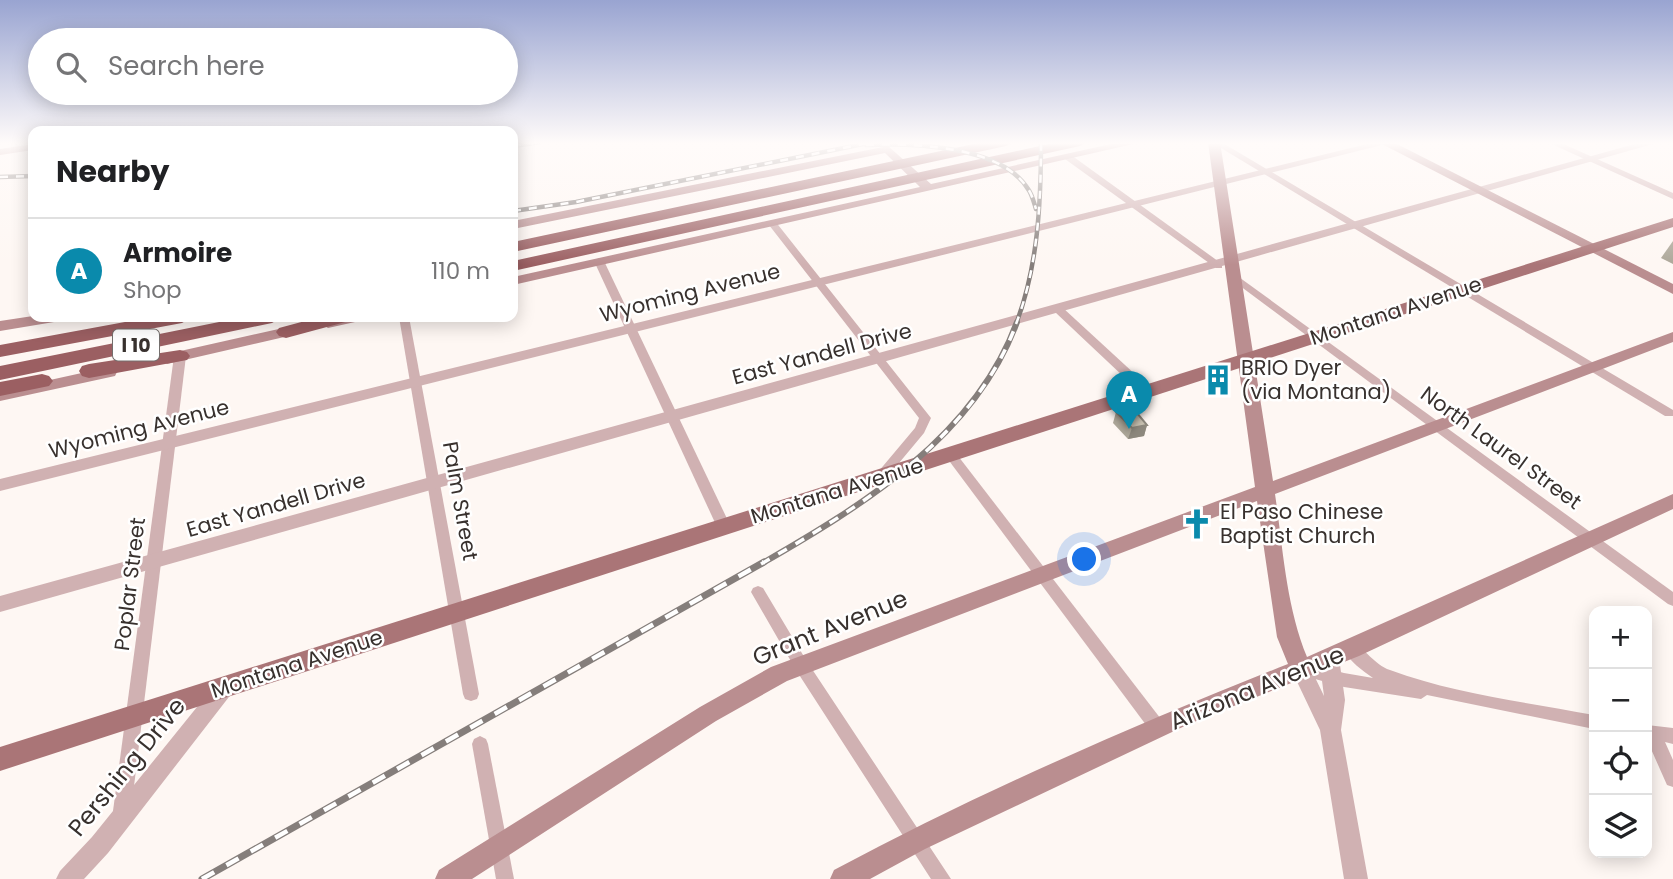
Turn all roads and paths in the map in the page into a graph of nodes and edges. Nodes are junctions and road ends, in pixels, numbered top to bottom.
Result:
1 (720, 183) edge
2 (813, 183) edge
3 (894, 183) edge
4 (923, 183) edge
5 (946, 183) edge
6 (1103, 183) edge
7 (1224, 183) edge
8 (1283, 183) edge
9 (1464, 183) edge
10 (1509, 183) edge
11 (1644, 183) edge
12 (1220, 184) junction
13 (876, 187) joint
14 (927, 187) junction
15 (1480, 191) junction
16 (1673, 196) edge
17 (1133, 206) junction
18 (1673, 222) edge
19 (772, 223) junction
20 (518, 224) edge
21 (1355, 226) junction
22 (603, 228) junction
23 (665, 234) junction
24 (518, 240) edge
25 (518, 246) edge
26 (1591, 248) junction
27 (599, 261) junction
28 (518, 265) edge
29 (1229, 269) junction
30 (518, 273) edge
31 (518, 280) edge
32 (819, 283) junction
33 (1462, 290) junction
34 (1673, 290) edge
35 (1059, 310) junction
36 (28, 321) edge
37 (156, 322) edge
38 (248, 322) edge
39 (323, 322) edge
40 (335, 322) edge
41 (405, 322) edge
42 (0, 326) edge
43 (631, 329) junction
44 (286, 332) junction
45 (1313, 337) junction
46 (1673, 337) edge
47 (0, 352) edge
48 (180, 356) junction
49 (1245, 359) junction
50 (879, 360) junction
51 (1591, 367) junction
52 (0, 373) edge
53 (416, 382) junction
54 (0, 390) edge
55 (1146, 391) junction
56 (0, 396) edge
57 (1669, 413) dead end
58 (672, 417) junction
59 (1436, 426) junction
60 (168, 443) junction
61 (951, 456) junction
62 (879, 478) junction
63 (433, 483) junction
64 (0, 485) edge
65 (1264, 491) junction
66 (1673, 501) edge
67 (724, 527) junction
68 (1590, 539) junction
69 (153, 561) junction
70 (1041, 574) junction
71 (758, 592) dead end
72 (1673, 600) edge
73 (0, 604) edge
74 (457, 613) junction
75 (1351, 649) junction
76 (801, 665) junction
77 (1330, 667) junction
78 (1301, 669) junction
79 (225, 687) junction
80 (1443, 693) junction
81 (471, 694) dead end
82 (135, 716) junction
83 (1589, 721) edge
84 (1158, 728) junction
85 (1330, 730) junction
86 (1652, 732) edge
87 (1673, 736) edge
88 (1652, 738) edge
89 (480, 744) dead end
90 (0, 759) edge
91 (1673, 779) edge
92 (122, 817) junction
93 (916, 840) junction
94 (499, 847) junction
95 (68, 879) edge
96 (448, 879) edge
97 (505, 879) edge
98 (843, 879) edge
99 (942, 879) edge
100 (1356, 879) edge

1 - 20 main road
2 - 22 highway
3 - 13 highway
4 - 14 main road
5 - 14 main road
6 - 17 street, North Laurel Street
7 - 12 street, Wyoming Avenue
8 - 21 street
9 - 15 main road
10 - 15 street, East Yandell Drive
11 - 16 street
12 - 17 street, Wyoming Avenue
12 - 29 main road
13 - 23 highway
14 - 19 main road
15 - 21 street, East Yandell Drive
15 - 26 main road
17 - 29 street, North Laurel Street
17 - 32 street, Wyoming Avenue
18 - 26 main road, Montana Avenue
19 - 27 main road
19 - 32 street
21 - 29 street, East Yandell Drive
21 - 33 street
22 - 24 highway
22 - 25 highway
23 - 28 highway
23 - 30 highway
26 - 33 main road, Montana Avenue
26 - 34 main road
27 - 31 main road
27 - 43 street
29 - 35 street, East Yandell Drive
29 - 45 street, North Laurel Street
29 - 49 main road
32 - 43 street, Wyoming Avenue
32 - 50 street
33 - 45 main road, Montana Avenue
33 - 51 street
35 - 50 street, East Yandell Drive
35 - 55 street
36 - 42 main road
37 - 47 highway, I 10
38 - 52 highway, I 10
39 - 44 highway
40 - 44 main road
41 - 53 street, Palm Street
43 - 53 street, Wyoming Avenue
43 - 58 street
44 - 48 main road
45 - 49 main road, Montana Avenue
45 - 59 street, North Laurel Street
46 - 51 main road, Grant Avenue
48 - 54 highway
48 - 56 main road
48 - 60 street, Poplar Street
49 - 55 main road, Montana Avenue
49 - 65 main road
50 - 58 street, East Yandell Drive
50 - 62 street
51 - 57 street
51 - 59 main road, Grant Avenue
53 - 60 street, Wyoming Avenue
53 - 63 street, Palm Street
55 - 61 main road, Montana Avenue
58 - 63 street, East Yandell Drive
58 - 67 street
59 - 65 main road, Grant Avenue
59 - 68 street, North Laurel Street
60 - 64 street, Wyoming Avenue
60 - 69 street, Poplar Street
61 - 62 main road, Montana Avenue
61 - 70 street
62 - 67 main road, Montana Avenue
63 - 69 street, East Yandell Drive
63 - 74 street, Palm Street
65 - 70 main road, Grant Avenue
65 - 78 main road
66 - 68 main road, Arizona Avenue
67 - 74 main road, Montana Avenue
68 - 72 street, North Laurel Street
68 - 75 main road, Arizona Avenue
69 - 73 street, East Yandell Drive
69 - 82 street, Poplar Street
70 - 76 main road, Grant Avenue
70 - 84 street
71 - 76 street
74 - 79 main road, Montana Avenue
74 - 81 street, Palm Street
75 - 77 main road, Arizona Avenue
75 - 80 street
76 - 93 street
76 - 94 main road, Grant Avenue
77 - 78 main road, Arizona Avenue
77 - 80 street
77 - 85 street
78 - 84 main road, Arizona Avenue
78 - 85 street
79 - 82 main road, Montana Avenue
79 - 92 street, Pershing Drive
80 - 83 street
82 - 90 main road, Montana Avenue
82 - 92 street, Poplar Street
84 - 93 main road, Arizona Avenue
85 - 100 street
86 - 87 street
88 - 91 street
89 - 94 street
92 - 95 street, Pershing Drive
93 - 98 main road, Arizona Avenue
93 - 99 street
94 - 96 main road, Grant Avenue
94 - 97 street

